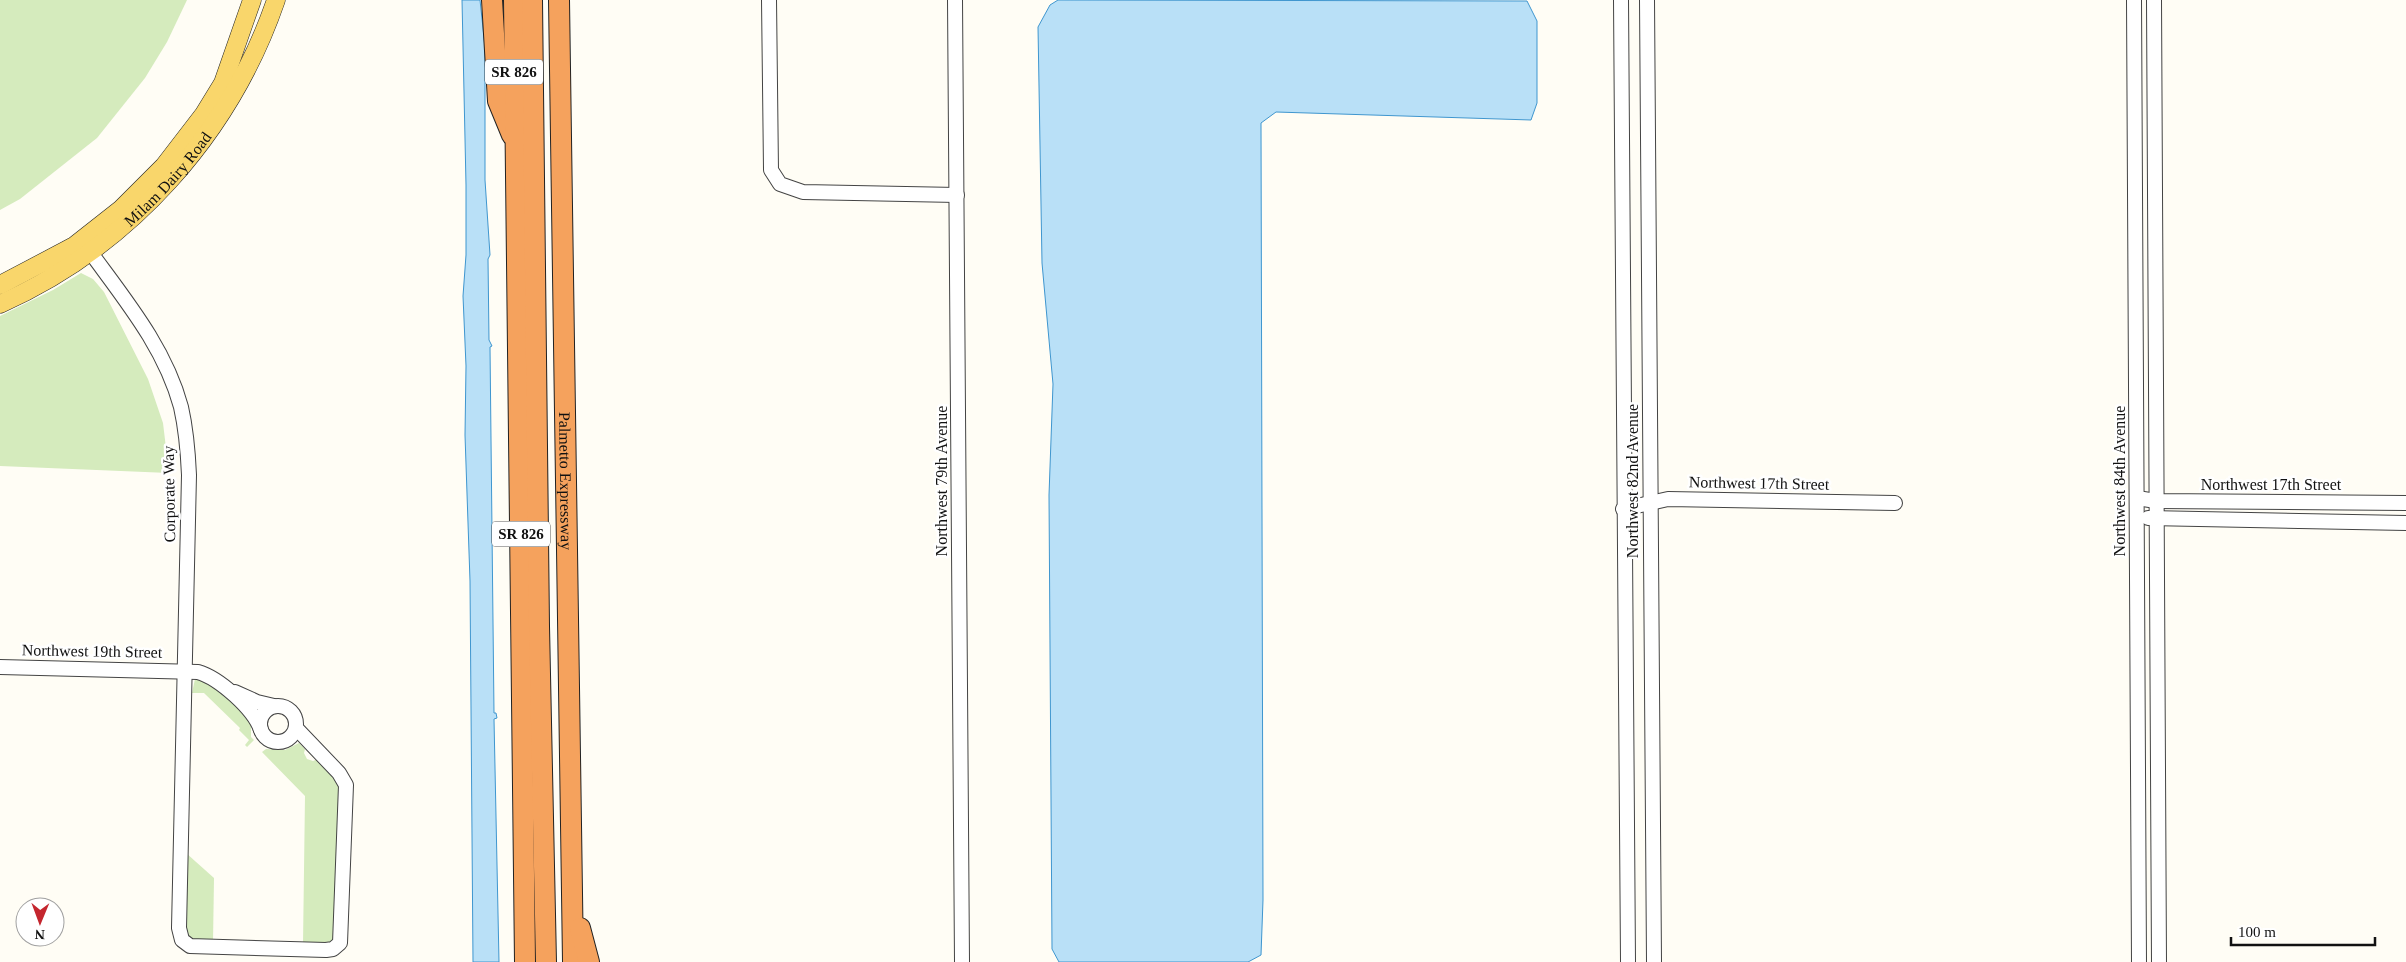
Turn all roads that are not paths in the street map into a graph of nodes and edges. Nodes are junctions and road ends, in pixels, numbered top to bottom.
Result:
1 (252, 0) edge
2 (276, 0) edge
3 (492, 0) edge
4 (514, 0) edge
5 (532, 0) edge
6 (542, 0) edge
7 (559, 0) edge
8 (572, 0) edge
9 (769, 0) edge
10 (955, 0) edge
11 (1621, 0) edge
12 (1647, 0) edge
13 (2134, 0) edge
14 (2154, 0) edge
15 (560, 42) junction
16 (234, 46) junction
17 (2135, 60) junction
18 (2154, 60) junction
19 (516, 144) junction
20 (957, 195) junction
21 (86, 247) junction
22 (0, 276) edge
23 (0, 285) edge
24 (0, 304) edge
25 (2137, 498) junction
26 (2156, 501) junction
27 (1649, 502) junction
28 (1895, 503) dead end
29 (2406, 503) edge
30 (1623, 509) junction
31 (2137, 518) junction
32 (2156, 518) junction
33 (2406, 523) edge
34 (0, 667) edge
35 (184, 670) junction
36 (221, 685) junction
37 (274, 706) junction
38 (296, 728) junction
39 (261, 730) junction
40 (573, 905) junction
41 (526, 962) edge
42 (546, 962) edge
43 (556, 962) edge
44 (573, 962) edge
45 (589, 962) edge
46 (962, 962) edge
47 (1628, 962) edge
48 (1654, 962) edge
49 (2139, 962) edge
50 (2159, 962) edge

1 - 16 main road, Milam Dairy Road
2 - 21 main road, Milam Dairy Road
3 - 19 highway
4 - 19 highway, SR 826
5 - 42 highway
6 - 43 highway
7 - 15 highway, Palmetto Expressway / SR 826
8 - 15 highway
9 - 20 street
10 - 20 street, Northwest 79th Avenue
11 - 30 street, Northwest 82nd Avenue
12 - 27 street, Northwest 82nd Avenue
13 - 17 street, Northwest 84th Avenue
14 - 18 street
15 - 40 highway, Palmetto Expressway / SR 826
16 - 21 main road, Milam Dairy Road
16 - 22 main road, Milam Dairy Road
17 - 18 street
17 - 25 street, Northwest 84th Avenue
18 - 26 street
19 - 41 highway, SR 826
20 - 46 street, Northwest 79th Avenue
21 - 23 main road, Milam Dairy Road
21 - 24 main road, Milam Dairy Road
21 - 35 street, Corporate Way
25 - 26 street, Northwest 17th Street
25 - 31 street, Northwest 84th Avenue
26 - 29 street, Northwest 17th Street
26 - 32 street
27 - 28 street, Northwest 17th Street
27 - 30 street, Northwest 17th Street
27 - 48 street, Northwest 82nd Avenue
30 - 47 street, Northwest 82nd Avenue
31 - 32 street
31 - 49 street, Northwest 84th Avenue
32 - 33 street
32 - 50 street
34 - 35 street, Northwest 19th Street
35 - 36 street, Northwest 19th Street
35 - 38 street, Corporate Way
36 - 37 street
36 - 39 street
37 - 38 street
37 - 39 street
38 - 39 street
40 - 44 highway, Palmetto Expressway / SR 826
40 - 45 highway

